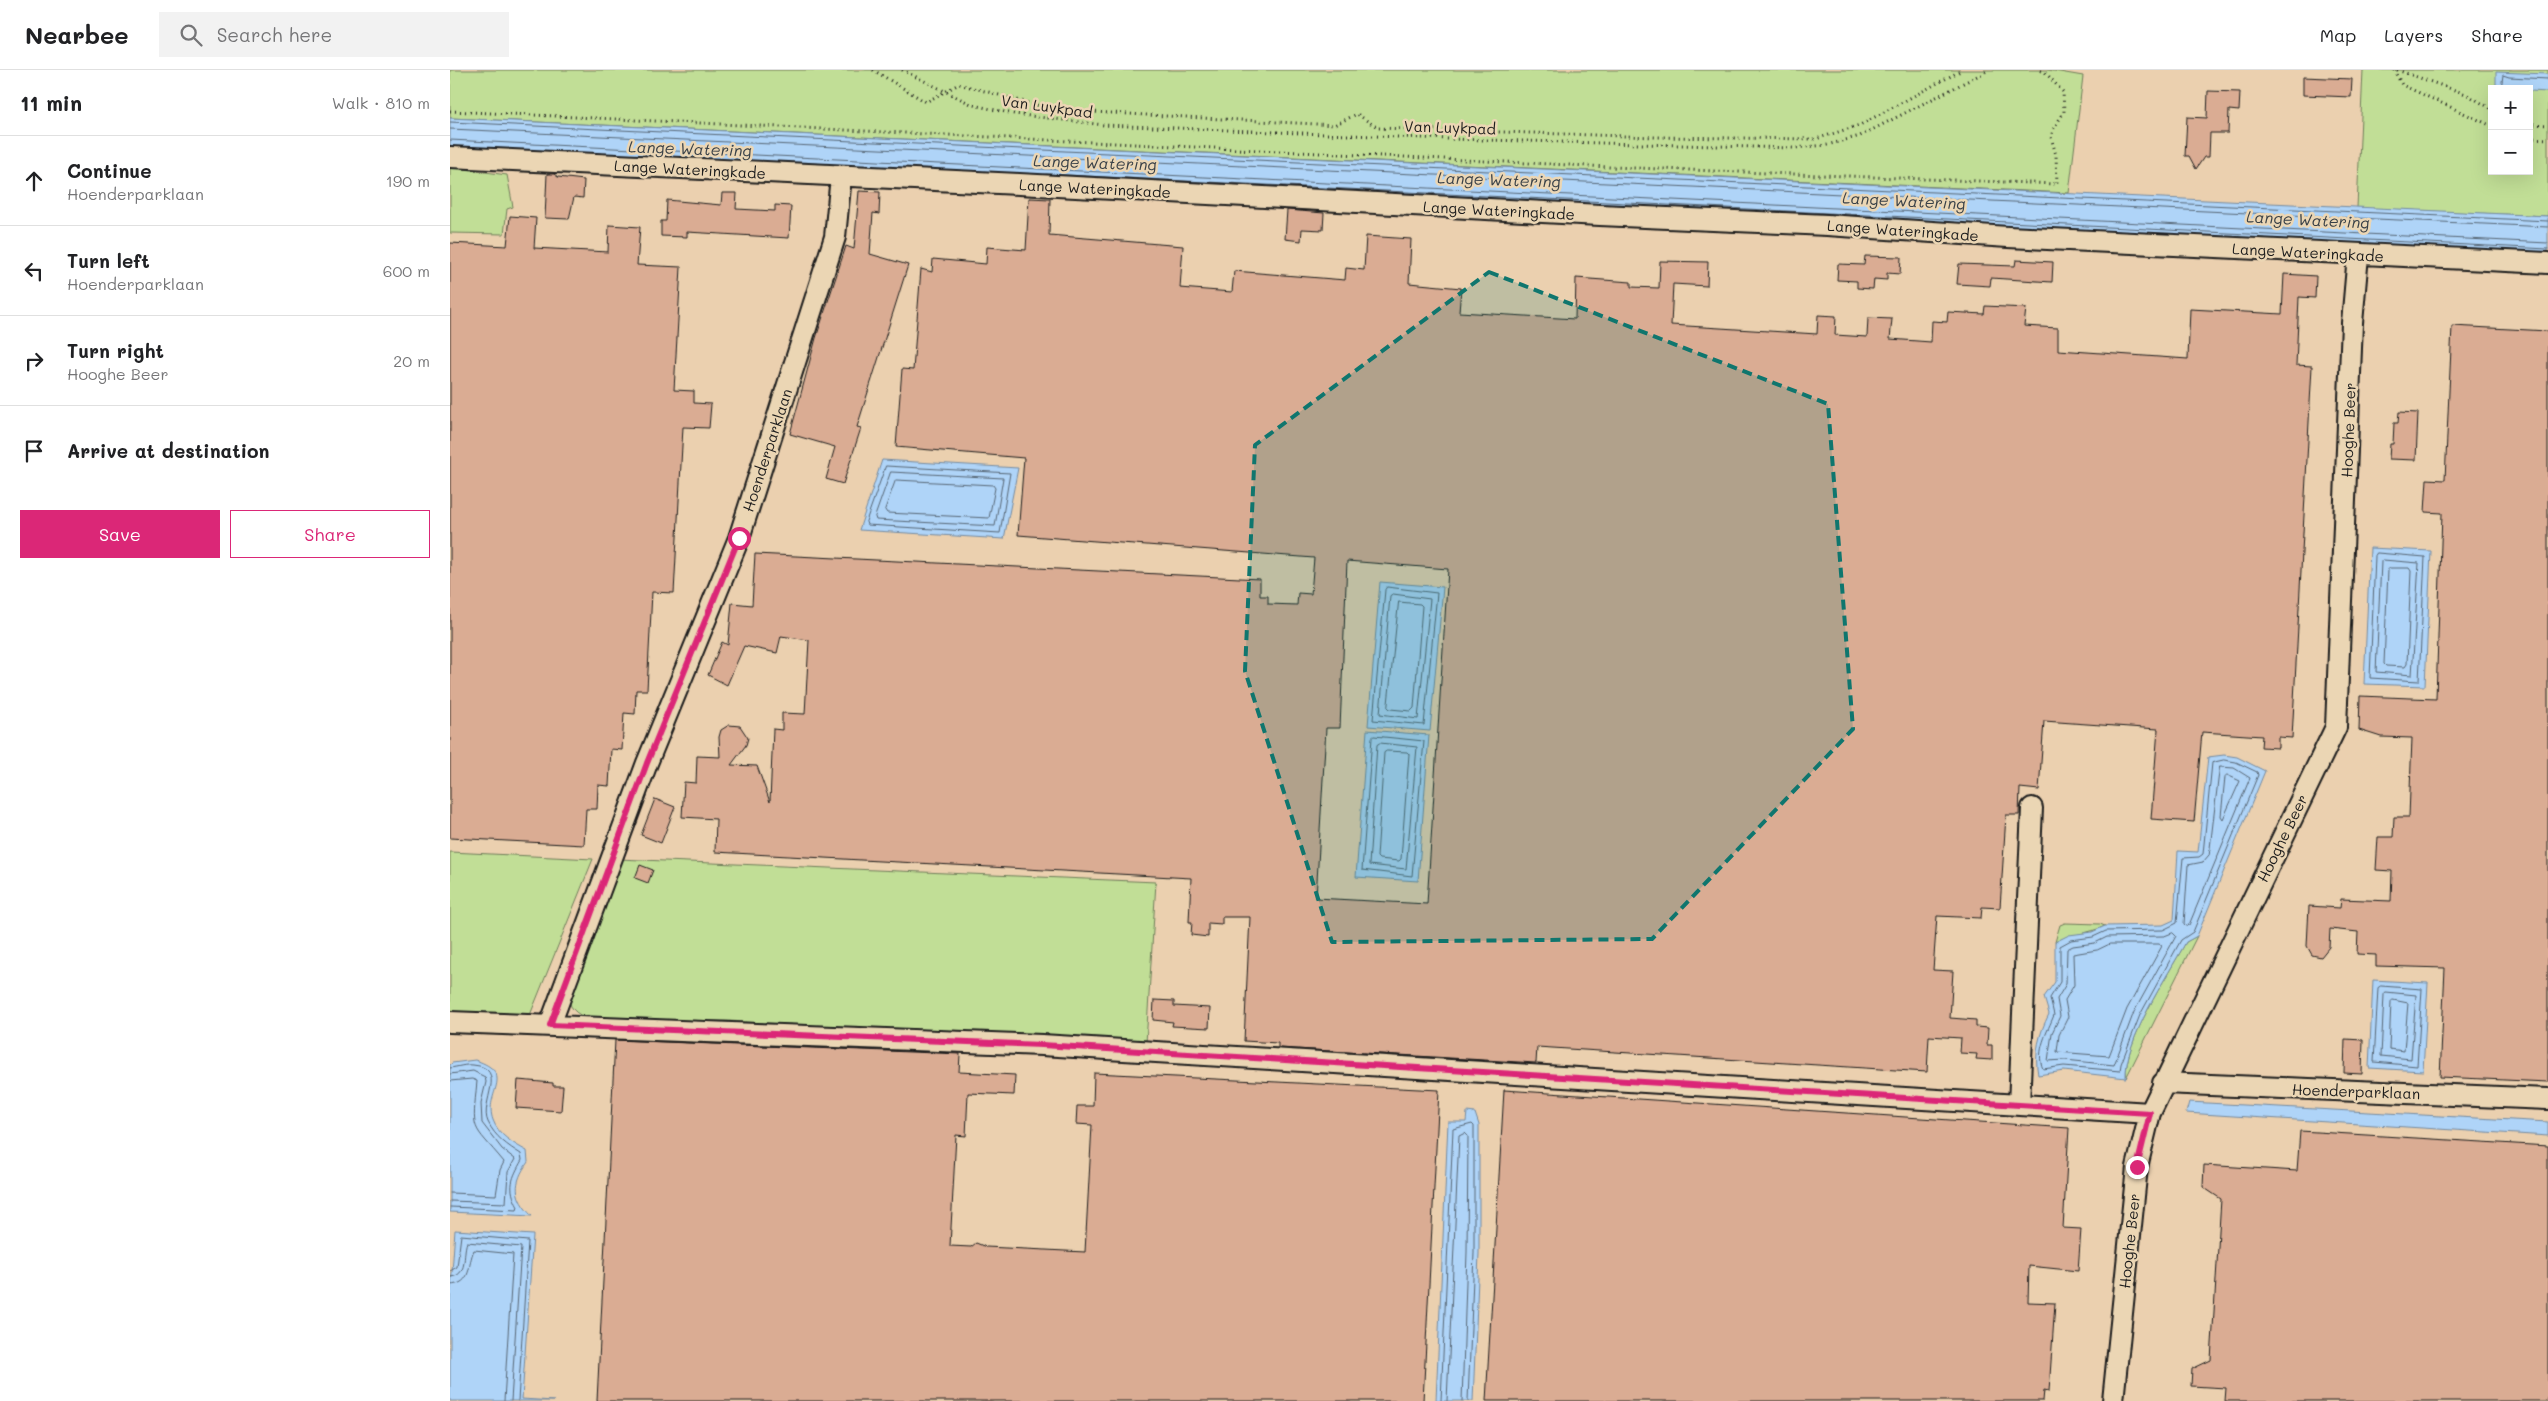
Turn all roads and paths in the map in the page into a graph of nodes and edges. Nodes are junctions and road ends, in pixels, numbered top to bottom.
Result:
1 (873, 70) edge
2 (902, 70) edge
3 (1962, 70) edge
4 (1989, 70) edge
5 (2038, 70) edge
6 (2396, 70) edge
7 (944, 90) junction
8 (2488, 107) edge
9 (450, 111) edge
10 (2488, 124) edge
11 (2533, 124) edge
12 (2548, 125) edge
13 (2533, 138) edge
14 (2548, 139) edge
15 (450, 157) edge
16 (841, 176) junction
17 (2358, 255) junction
18 (2548, 263) edge
19 (2032, 808) dead end
20 (450, 1022) edge
21 (550, 1025) junction
22 (2163, 1083) junction
23 (2548, 1099) edge
24 (2019, 1105) junction
25 (2150, 1113) junction
26 (2113, 1401) edge

1 - 7 path
2 - 7 path, Van Luykpad
3 - 7 path
4 - 7 path, Van Luykpad
5 - 9 path
6 - 8 path
6 - 10 path
11 - 12 path
13 - 14 path
15 - 16 street, Lange Wateringkade
16 - 17 street, Lange Wateringkade
16 - 21 street, Hoenderparklaan
17 - 18 street, Lange Wateringkade
17 - 22 street, Hooghe Beer
19 - 24 street
20 - 21 street
21 - 24 street
22 - 23 street, Hoenderparklaan
22 - 25 street, Hooghe Beer
24 - 25 street
25 - 26 street, Hooghe Beer

